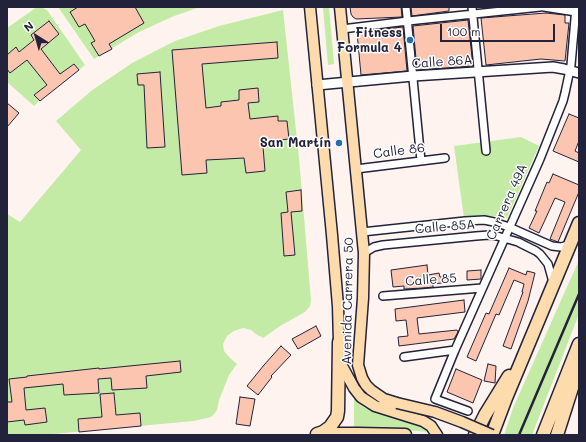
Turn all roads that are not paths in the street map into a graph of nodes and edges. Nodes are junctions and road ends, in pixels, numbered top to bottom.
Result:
1 (310, 7) edge
2 (340, 7) edge
3 (406, 7) edge
4 (540, 7) edge
5 (544, 7) edge
6 (472, 10) edge
7 (576, 10) edge
8 (408, 21) junction
9 (342, 29) junction
10 (569, 70) junction
11 (479, 72) junction
12 (579, 73) edge
13 (413, 76) junction
14 (347, 82) junction
15 (317, 84) junction
16 (486, 151) dead end
17 (445, 158) dead end
18 (421, 161) junction
19 (356, 169) junction
20 (579, 223) edge
21 (509, 227) junction
22 (362, 232) junction
23 (505, 237) junction
24 (570, 245) junction
25 (364, 253) junction
26 (554, 284) junction
27 (482, 288) junction
28 (383, 296) dead end
29 (534, 332) junction
30 (339, 342) junction
31 (579, 344) edge
32 (455, 350) junction
33 (404, 356) dead end
34 (579, 369) edge
35 (468, 411) dead end
36 (317, 434) edge
37 (337, 434) edge
38 (309, 435) edge
39 (402, 435) edge
40 (437, 435) edge
41 (475, 435) edge
42 (492, 435) edge
43 (542, 435) edge
44 (557, 435) edge

1 - 15 main road, Avenida Carrera 50
2 - 9 main road, Avenida Carrera 50
3 - 8 street
4 - 6 street
5 - 7 street
6 - 8 street
6 - 11 street
7 - 10 street, Carrera 49A
8 - 9 street
8 - 13 street
9 - 14 main road, Avenida Carrera 50
10 - 11 street, Calle 86A
10 - 12 street
10 - 21 street, Carrera 49A
11 - 13 street, Calle 86A
11 - 16 street
13 - 14 street, Calle 86A
13 - 18 street
14 - 15 street, Calle 86A
14 - 19 main road, Avenida Carrera 50
15 - 30 main road, Avenida Carrera 50
17 - 18 street, Calle 86
18 - 19 street, Calle 86
19 - 22 main road, Avenida Carrera 50
20 - 24 highway
21 - 22 street, Calle 85A
21 - 23 street, Carrera 49A
21 - 24 street, Calle 85A
22 - 25 main road, Avenida Carrera 50
23 - 25 street, Calle 85A
23 - 26 street, Calle 85A
23 - 27 street, Carrera 49A
24 - 26 highway
25 - 42 main road, Avenida Carrera 50, bridge
26 - 29 highway
27 - 28 street, Calle 85
27 - 32 street, Carrera 49A
29 - 41 highway
29 - 42 highway
30 - 36 highway
30 - 40 main road, Avenida Carrera 50
31 - 43 highway
32 - 33 street
32 - 35 street, Carrera 49A
34 - 44 highway
36 - 37 highway
36 - 38 highway
37 - 39 highway

